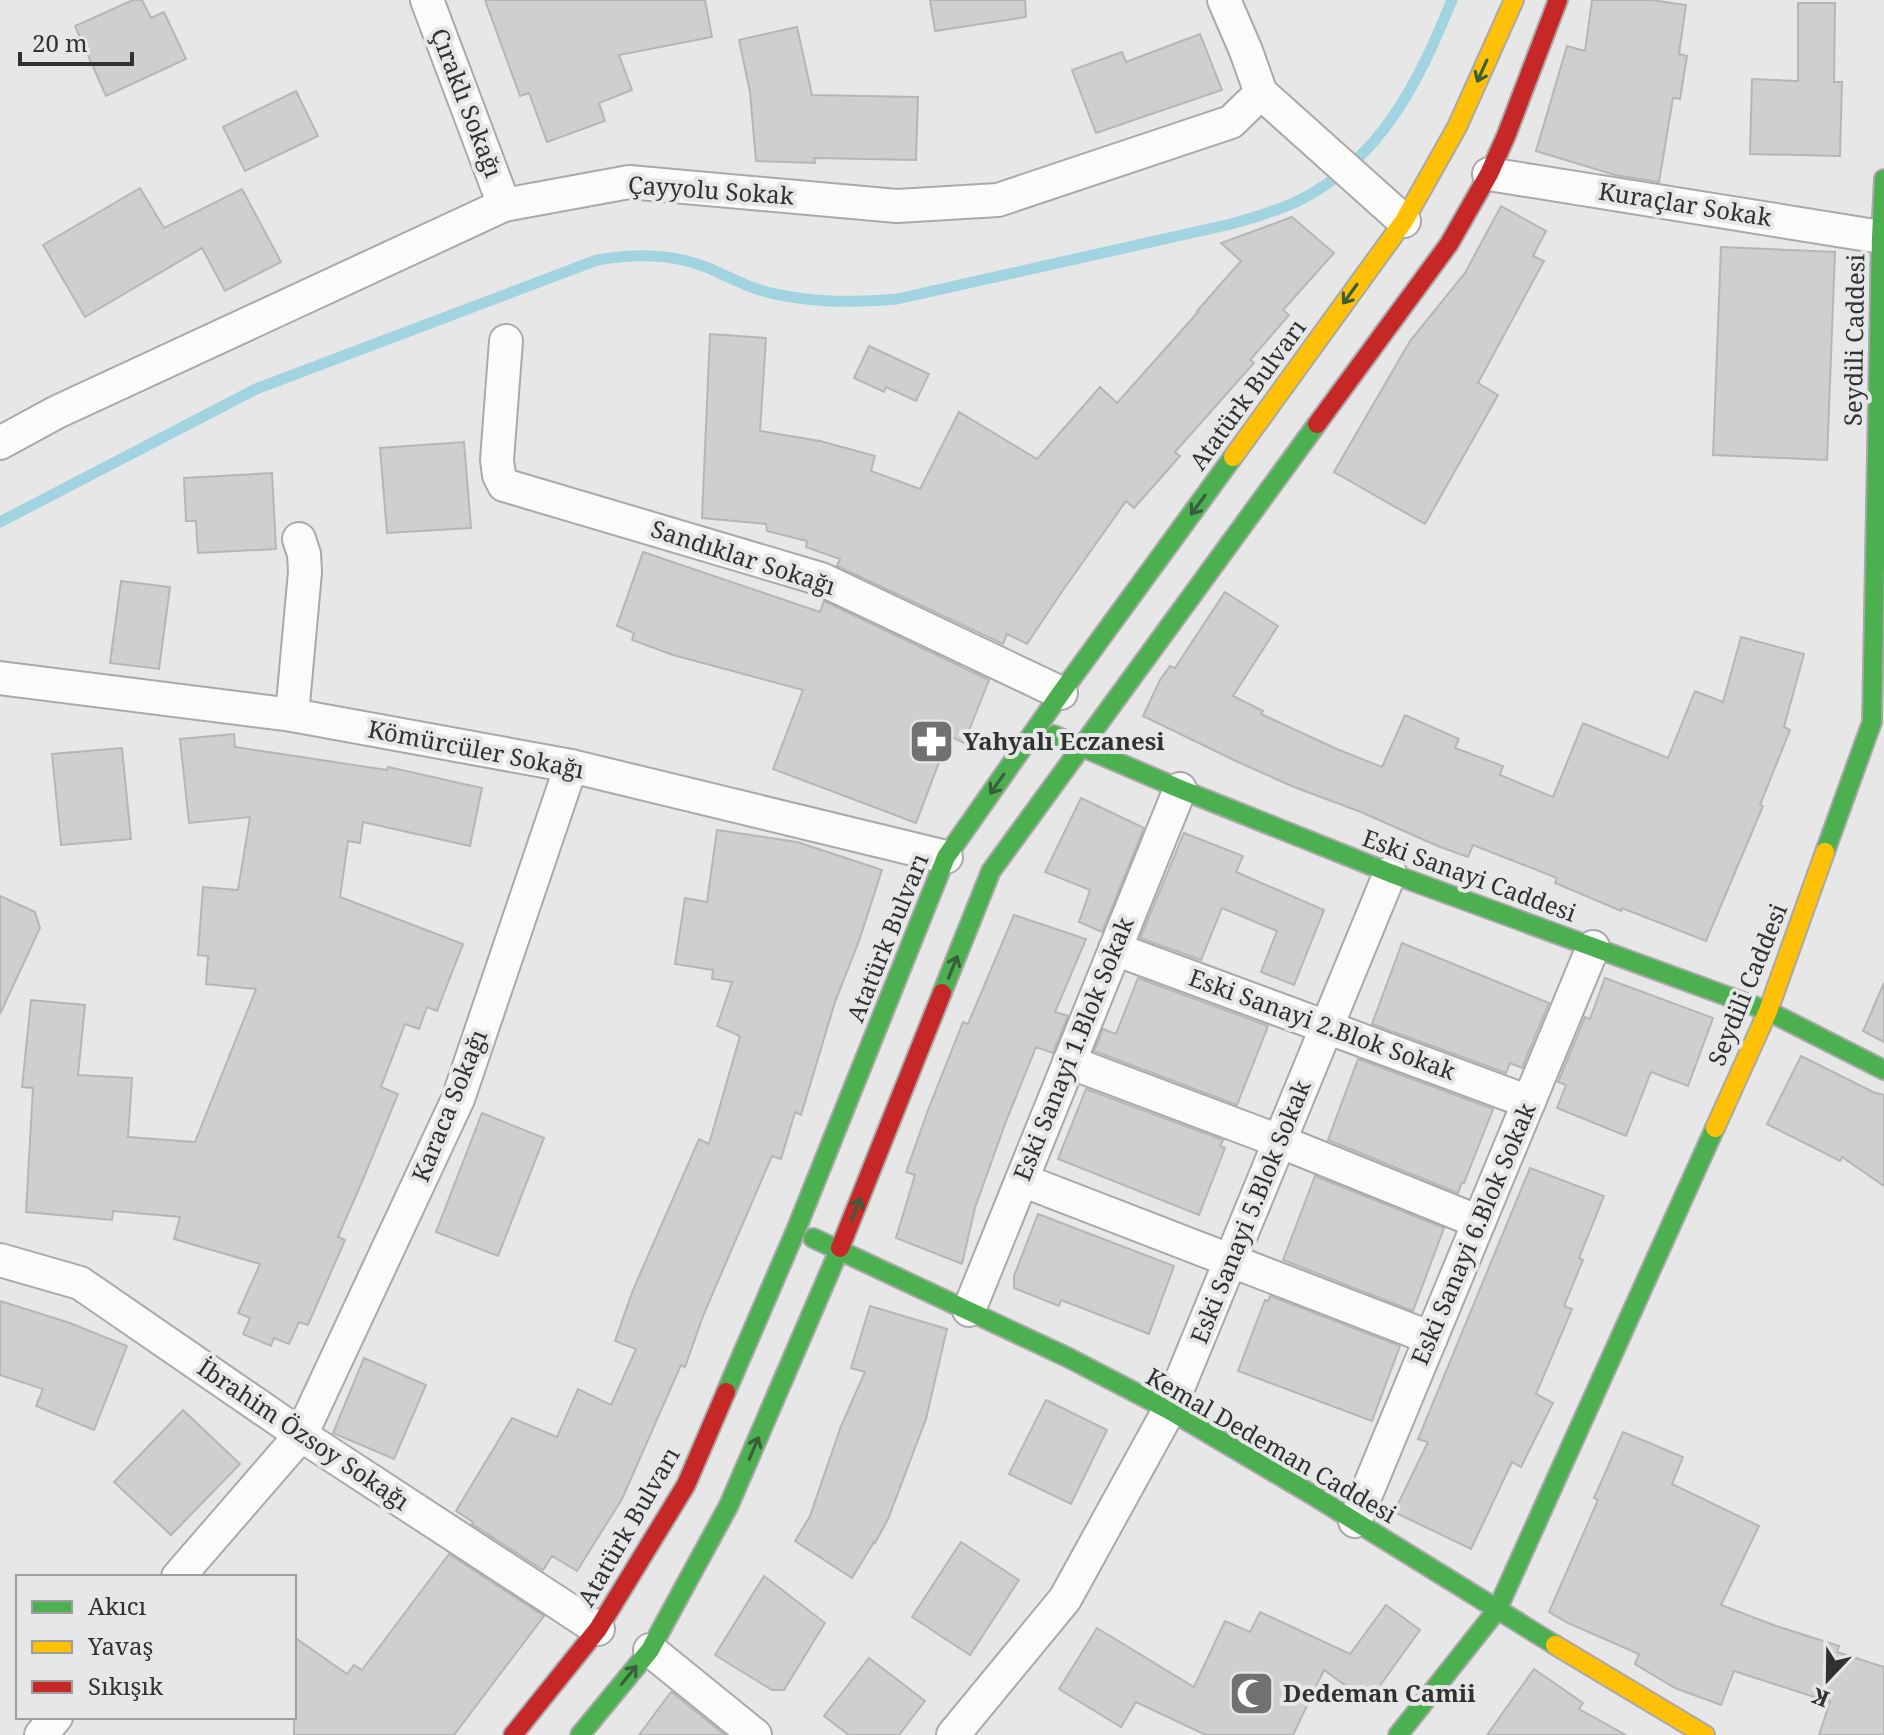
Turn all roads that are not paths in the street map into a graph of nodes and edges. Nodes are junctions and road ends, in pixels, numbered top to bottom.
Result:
1 (427, 0) edge
2 (1224, 0) edge
3 (1514, 0) edge
4 (1558, 0) edge
5 (1261, 93) junction
6 (1489, 174) junction
7 (1884, 179) edge
8 (504, 205) junction
9 (1404, 221) junction
10 (1881, 237) junction
11 (506, 341) dead end
12 (0, 443) edge
13 (299, 539) dead end
14 (0, 678) edge
15 (1061, 693) junction
16 (292, 715) junction
17 (1037, 727) junction
18 (1080, 747) junction
19 (571, 766) junction
20 (1180, 789) junction
21 (946, 857) junction
22 (1390, 873) junction
23 (1593, 947) junction
24 (1115, 949) junction
25 (1768, 1011) junction
26 (1327, 1027) junction
27 (1069, 1062) junction
28 (1884, 1070) edge
29 (1529, 1102) junction
30 (1279, 1141) junction
31 (1022, 1180) junction
32 (1479, 1222) junction
33 (796, 1230) junction
34 (840, 1249) junction
35 (0, 1260) edge
36 (1230, 1261) junction
37 (969, 1310) junction
38 (1431, 1338) junction
39 (1169, 1410) junction
40 (301, 1435) junction
41 (1355, 1521) junction
42 (180, 1575) edge
43 (1497, 1610) junction
44 (598, 1629) junction
45 (650, 1650) junction
46 (54, 1719) edge
47 (41, 1735) edge
48 (513, 1735) edge
49 (580, 1735) edge
50 (755, 1735) edge
51 (953, 1735) edge
52 (1398, 1735) edge
53 (1705, 1735) edge

1 - 8 street, Çıraklı Sokağı
2 - 5 street
3 -> 9 main road, Atatürk Bulvarı
4 - 6 main road
5 - 8 street, Çayyolu Sokak
5 - 9 street
6 - 10 street, Kuraçlar Sokak
6 - 18 main road
7 - 10 main road, Seydili Caddesi
8 - 12 street, Çayyolu Sokak
9 -> 15 main road, Atatürk Bulvarı
10 - 25 main road, Seydili Caddesi
11 - 15 street, Sandıklar Sokağı
13 - 16 street
14 - 16 street, Kömürcüler Sokağı
15 - 17 main road, Atatürk Bulvarı
16 - 19 street, Kömürcüler Sokağı
17 - 18 main road, Eski Sanayi Caddesi
17 -> 21 main road, Atatürk Bulvarı
18 - 20 main road, Eski Sanayi Caddesi
34 -> 18 main road
19 - 21 street, Kömürcüler Sokağı
19 - 40 street, Karaca Sokağı
20 - 22 main road, Eski Sanayi Caddesi
20 - 24 street, Eski Sanayi 1.Blok Sokak
21 - 33 main road, Atatürk Bulvarı
22 - 23 main road, Eski Sanayi Caddesi
22 - 26 street, Eski Sanayi 5.Blok Sokak
23 - 25 main road, Eski Sanayi Caddesi
23 - 29 street, Eski Sanayi 6.Blok Sokak
24 - 26 street, Eski Sanayi 2.Blok Sokak
24 - 27 street, Eski Sanayi 1.Blok Sokak
25 - 28 main road, Eski Sanayi Caddesi
25 - 43 main road, Seydili Caddesi
26 - 29 street, Eski Sanayi 2.Blok Sokak
26 - 30 street, Eski Sanayi 5.Blok Sokak
27 - 30 street
27 - 31 street, Eski Sanayi 1.Blok Sokak
29 - 32 street, Eski Sanayi 6.Blok Sokak
30 - 32 street
30 - 36 street, Eski Sanayi 5.Blok Sokak
31 - 36 street
31 - 37 street, Eski Sanayi 1.Blok Sokak
32 - 38 street, Eski Sanayi 6.Blok Sokak
33 - 34 main road, Kemal Dedeman Caddesi
33 - 44 main road, Atatürk Bulvarı
34 - 37 main road, Kemal Dedeman Caddesi
45 -> 34 main road
35 - 40 street, İbrahim Özsoy Sokağı
36 - 38 street
36 - 39 street, Eski Sanayi 5.Blok Sokak
37 - 39 main road, Kemal Dedeman Caddesi
38 - 41 street, Eski Sanayi 6.Blok Sokak
39 - 41 main road, Kemal Dedeman Caddesi
39 - 51 street, Eski Sanayi 5.Blok Sokak
40 - 42 street, Karaca Sokağı
40 - 44 street, İbrahim Özsoy Sokağı
41 - 43 main road, Kemal Dedeman Caddesi
43 - 52 main road, Seydili Caddesi
43 - 53 main road, Kemal Dedeman Caddesi
44 - 48 main road, Atatürk Bulvarı
49 -> 45 main road
45 - 50 street
46 - 47 street

